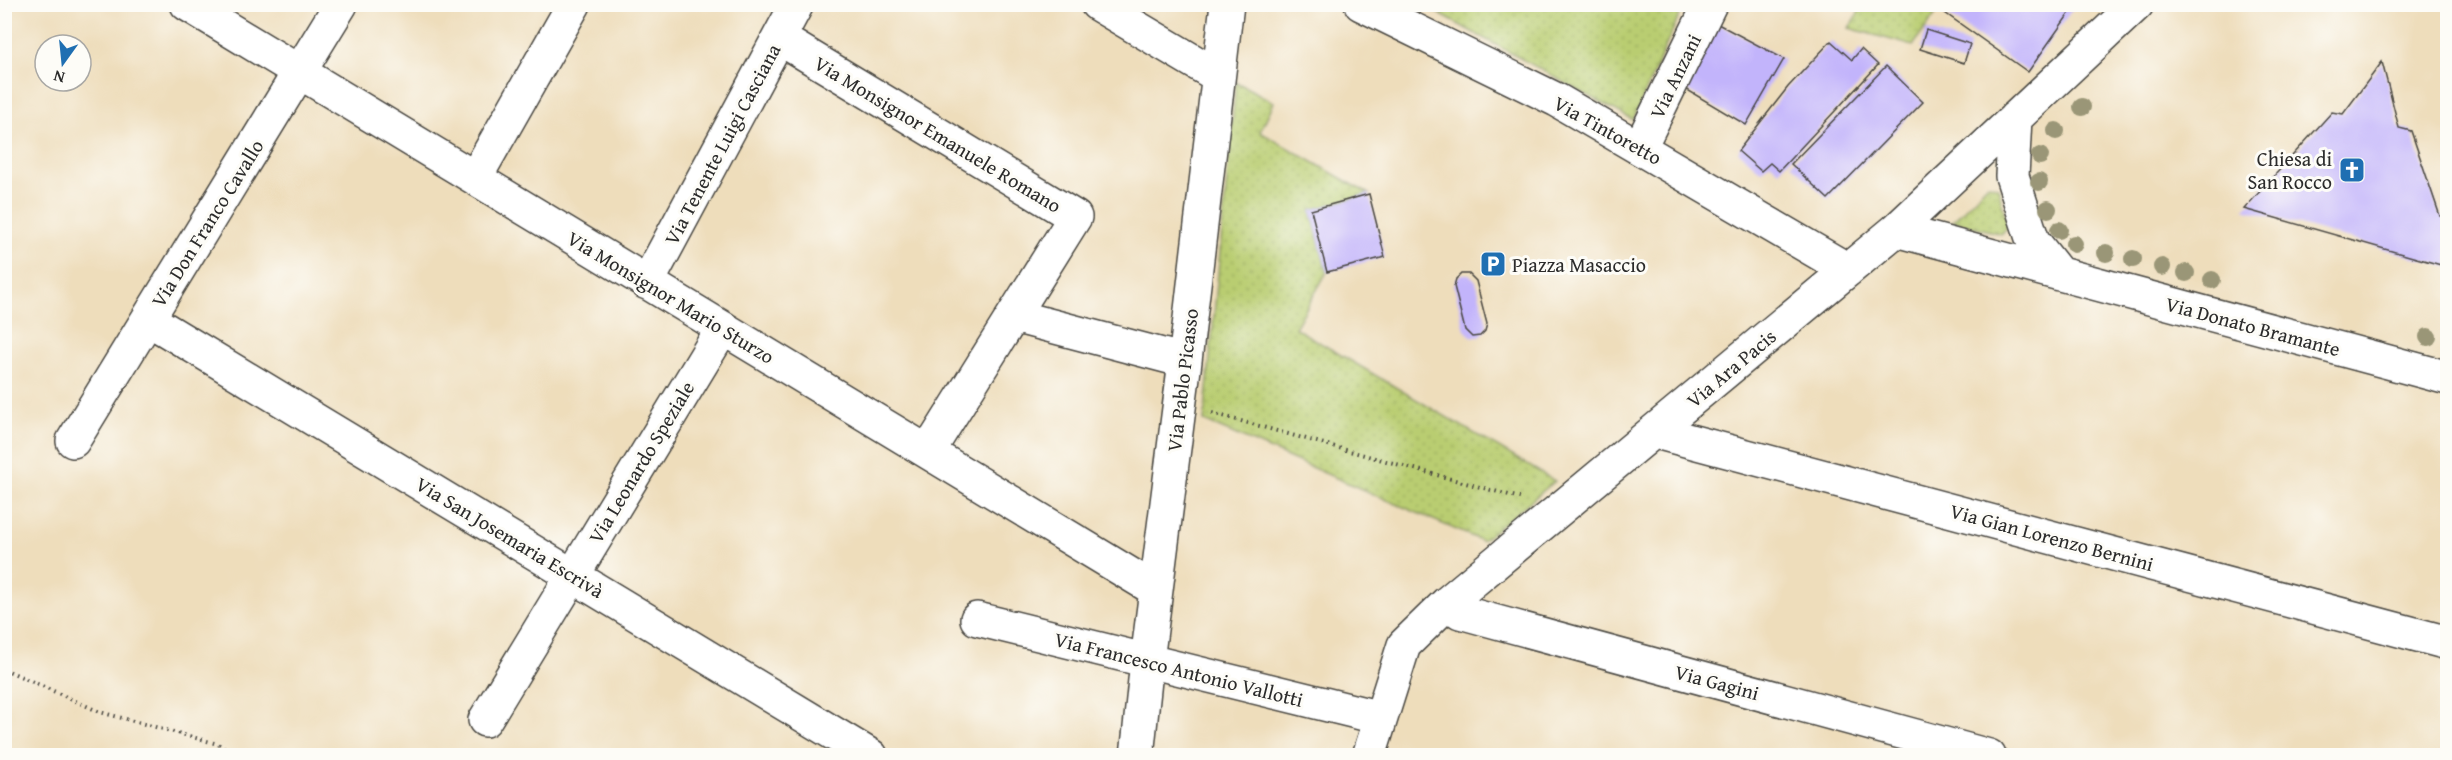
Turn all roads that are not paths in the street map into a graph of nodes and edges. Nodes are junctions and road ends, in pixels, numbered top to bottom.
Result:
1 (187, 4) edge
2 (341, 4) edge
3 (574, 4) edge
4 (798, 4) edge
5 (1097, 4) edge
6 (1227, 4) edge
7 (1361, 4) edge
8 (1710, 4) edge
9 (2137, 4) edge
10 (779, 38) junction
11 (300, 73) junction
12 (1218, 76) junction
13 (2015, 118) junction
14 (1640, 147) junction
15 (475, 178) junction
16 (1896, 230) junction
17 (1848, 270) junction
18 (2059, 274) junction
19 (647, 283) junction
20 (1014, 316) junction
21 (148, 319) junction
22 (723, 328) junction
23 (1185, 361) junction
24 (2448, 378) edge
25 (1656, 432) junction
26 (73, 441) dead end
27 (928, 453) junction
28 (573, 575) junction
29 (1156, 590) junction
30 (1447, 603) junction
31 (977, 619) dead end
32 (2448, 643) edge
33 (1147, 661) junction
34 (1381, 718) junction
35 (485, 720) dead end
36 (871, 756) edge
37 (1137, 756) edge
38 (1369, 756) edge
39 (1989, 756) edge

1 - 11 street, Via Monsignor Mario Sturzo
2 - 11 street, Via Don Franco Cavallo
3 - 15 street
4 - 10 street, Via Tenente Luigi Casciana
5 - 12 street
6 - 12 street, Via Pablo Picasso
7 - 14 street, Via Tintoretto
8 - 14 street, Via Anzani
9 - 13 street, Via Ara Pacis
10 - 19 street, Via Tenente Luigi Casciana
10 - 20 street, Via Monsignor Emanuele Romano
11 - 15 street, Via Monsignor Mario Sturzo
11 - 21 street, Via Don Franco Cavallo
12 - 23 street, Via Pablo Picasso
13 - 16 street, Via Ara Pacis
13 - 18 street
14 - 17 street, Via Tintoretto
15 - 19 street, Via Monsignor Mario Sturzo
16 - 17 street, Via Ara Pacis
16 - 18 street, Via Donato Bramante
17 - 25 street, Via Ara Pacis
18 - 24 street, Via Donato Bramante
19 - 22 street, Via Monsignor Mario Sturzo
20 - 23 street
20 - 27 street, Via Monsignor Emanuele Romano
21 - 26 street, Via Don Franco Cavallo
21 - 28 street, Via San Josemaria Escrivà
22 - 27 street, Via Monsignor Mario Sturzo
22 - 28 street, Via Leonardo Speziale
23 - 29 street, Via Pablo Picasso
25 - 30 street, Via Ara Pacis
25 - 32 street, Via Gian Lorenzo Bernini
27 - 29 street, Via Monsignor Mario Sturzo
28 - 35 street, Via Leonardo Speziale
28 - 36 street, Via San Josemaria Escrivà
29 - 33 street, Via Pablo Picasso
30 - 34 street, Via Ara Pacis
30 - 39 street, Via Gagini
31 - 33 street, Via Francesco Antonio Vallotti
33 - 34 street, Via Francesco Antonio Vallotti
33 - 37 street, Via Pablo Picasso
34 - 38 street, Via Ara Pacis

